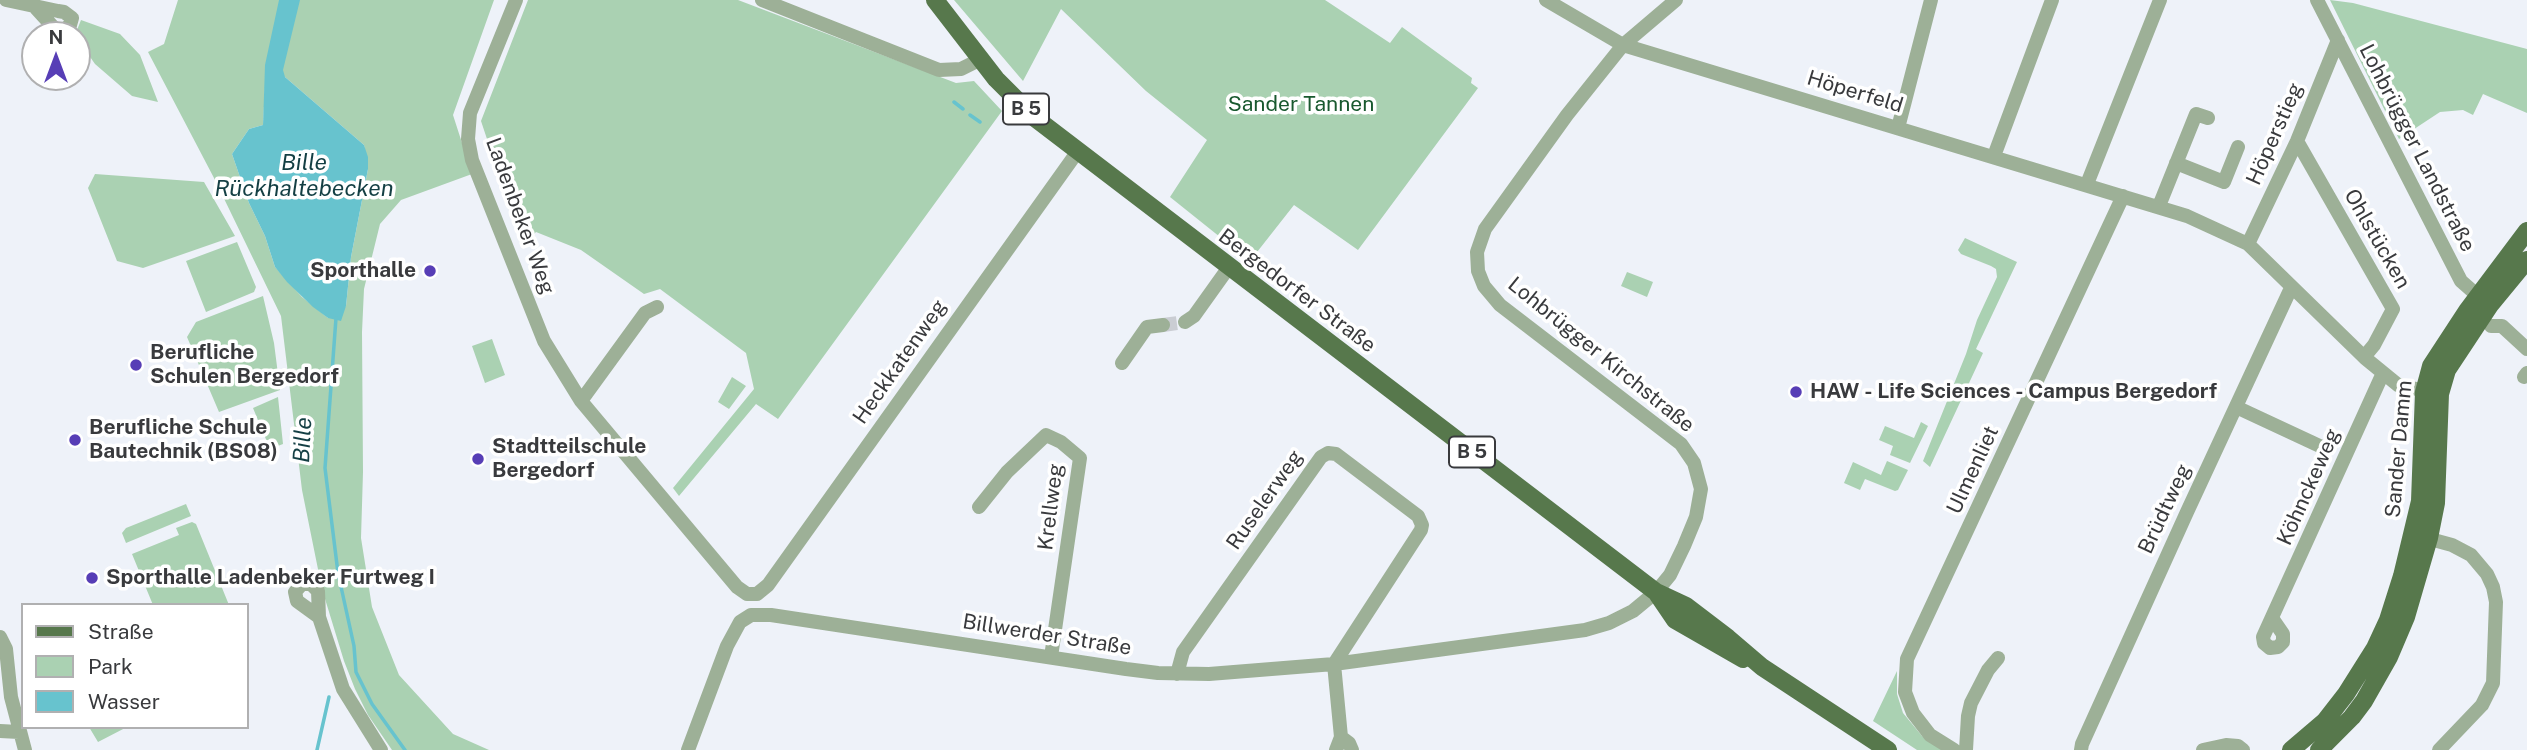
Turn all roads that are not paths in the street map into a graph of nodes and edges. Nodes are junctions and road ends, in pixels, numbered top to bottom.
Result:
1 (6, 0) edge
2 (516, 0) edge
3 (762, 0) edge
4 (935, 0) edge
5 (1546, 0) edge
6 (1676, 0) edge
7 (1931, 0) edge
8 (2052, 0) edge
9 (2160, 0) edge
10 (2317, 0) edge
11 (34, 6) dead end
12 (2338, 40) junction
13 (1623, 45) junction
14 (981, 60) junction
15 (2208, 118) dead end
16 (1898, 128) junction
17 (2297, 141) junction
18 (2238, 147) dead end
19 (1078, 151) junction
20 (1994, 156) junction
21 (2176, 163) junction
22 (2087, 184) junction
23 (2123, 196) junction
24 (2159, 206) junction
25 (2527, 231) edge
26 (2248, 244) junction
27 (2527, 260) edge
28 (1229, 267) junction
29 (2291, 288) junction
30 (2483, 301) junction
31 (657, 307) dead end
32 (1185, 322) tunnel mouth
33 (1163, 325) tunnel mouth
34 (2491, 326) dead end
35 (2527, 349) edge
36 (2364, 357) junction
37 (1122, 363) dead end
38 (2383, 373) junction
39 (2432, 393) junction
40 (581, 401) junction
41 (2236, 407) junction
42 (2324, 448) dead end
43 (979, 507) dead end
44 (2421, 536) junction
45 (1656, 592) junction
46 (755, 595) joint
47 (319, 617) dead end
48 (2272, 618) dead end
49 (0, 637) edge
50 (1051, 657) junction
51 (1998, 658) dead end
52 (1334, 664) junction
53 (1177, 674) junction
54 (0, 731) edge
55 (19, 732) junction
56 (1338, 743) edge
57 (25, 750) edge
58 (382, 750) edge
59 (688, 750) edge
60 (1352, 750) edge
61 (1888, 750) edge
62 (1954, 750) edge
63 (1966, 750) edge
64 (2081, 750) edge
65 (2212, 750) edge
66 (2243, 750) edge
67 (2291, 750) edge
68 (2319, 750) edge
69 (2439, 750) edge

1 - 11 street
2 - 40 street, Ladenbeker Weg
3 - 14 street
4 - 14 main road, Bergedorfer Straße / B 5
5 - 13 street, Höperfeld
6 - 13 street, Lohbrügger Kirchstraße
7 - 16 street
8 - 20 street
9 - 22 street
10 - 12 street, Lohbrügger Landstraße
12 - 17 street, Höperstieg
12 - 30 street, Lohbrügger Landstraße
13 - 16 street, Höperfeld
13 - 45 street, Lohbrügger Kirchstraße
14 - 19 main road, Bergedorfer Straße / B 5
15 - 21 street
16 - 20 street, Höperfeld
17 - 26 street, Höperstieg
17 - 36 street, Ohlstücken
18 - 21 street
19 - 28 main road, Bergedorfer Straße / B 5
19 - 46 street, Heckkatenweg
20 - 22 street, Höperfeld
21 - 24 street
22 - 23 street, Höperfeld
23 - 24 street, Höperfeld
23 - 62 street, Ulmenliet
24 - 26 street, Höperfeld
25 - 30 main road
26 - 29 street, Höperfeld
27 - 30 main road
28 - 32 street
28 - 45 main road, Bergedorfer Straße / B 5
29 - 36 street, Höperfeld
29 - 41 street, Brüdtweg
30 - 39 main road, Sander Damm
31 - 40 street
33 - 37 street
34 - 35 street
36 - 38 street, Höperfeld
38 - 39 street, Höperfeld
38 - 48 street, Köhnckeweg
39 - 44 main road, Sander Damm
40 - 46 street, Ladenbeker Weg
41 - 42 street
41 - 64 street, Brüdtweg
43 - 50 street, Krellweg
44 - 67 main road, Sander Damm
44 - 68 main road, Sander Damm
44 - 69 street
45 - 52 street, Billwerder Straße
45 - 61 main road, Bergedorfer Straße / B 5
47 - 58 street
49 - 55 street
50 - 53 street, Billwerder Straße
50 - 59 street, Billwerder Straße
51 - 63 street
52 - 53 street, Billwerder Straße
52 - 53 street, Ruselerweg
52 - 56 street
54 - 55 street
55 - 57 street
56 - 60 street
65 - 66 street

